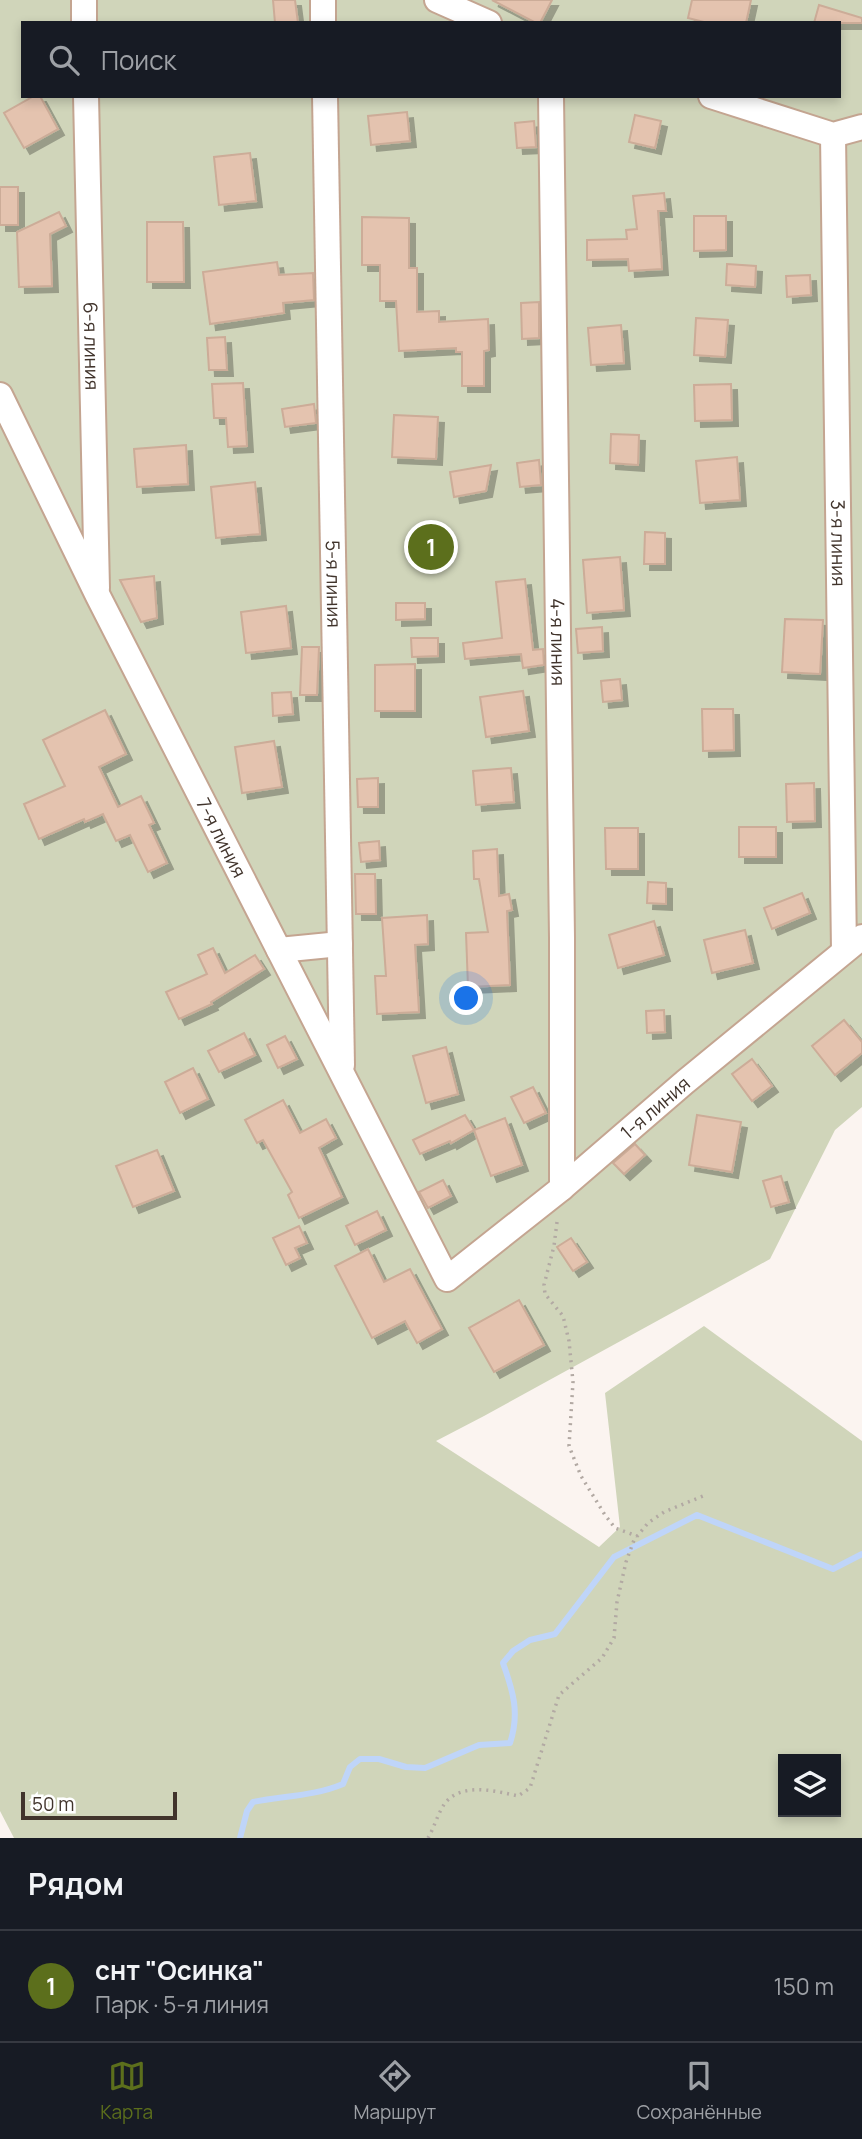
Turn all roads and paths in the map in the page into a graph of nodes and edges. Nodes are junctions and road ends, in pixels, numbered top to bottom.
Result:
1 (84, 0) edge
2 (323, 0) edge
3 (437, 0) edge
4 (85, 21) edge
5 (323, 21) edge
6 (484, 21) edge
7 (86, 98) edge
8 (325, 98) edge
9 (551, 98) edge
10 (717, 98) edge
11 (862, 127) edge
12 (833, 135) junction
13 (0, 395) edge
14 (98, 596) junction
15 (340, 944) junction
16 (853, 944) edge
17 (279, 950) junction
18 (342, 1073) junction
19 (557, 1192) junction
20 (447, 1279) joint
21 (703, 1496) dead end
22 (637, 1536) junction
23 (428, 1838) edge

1 - 4 street
2 - 5 street
3 - 6 street
7 - 14 street, 6-я линия
8 - 15 street, 5-я линия
9 - 19 street, 4-я линия
10 - 12 street
11 - 12 street
12 - 16 street, 3-я линия
13 - 14 street, 7-я линия
14 - 17 street, 7-я линия
15 - 17 street
15 - 18 street, 5-я линия
16 - 19 street, 1-я линия
17 - 18 street, 7-я линия
18 - 20 street, 7-я линия
19 - 20 street, 1-я линия
19 - 22 path
21 - 22 path
22 - 23 path

